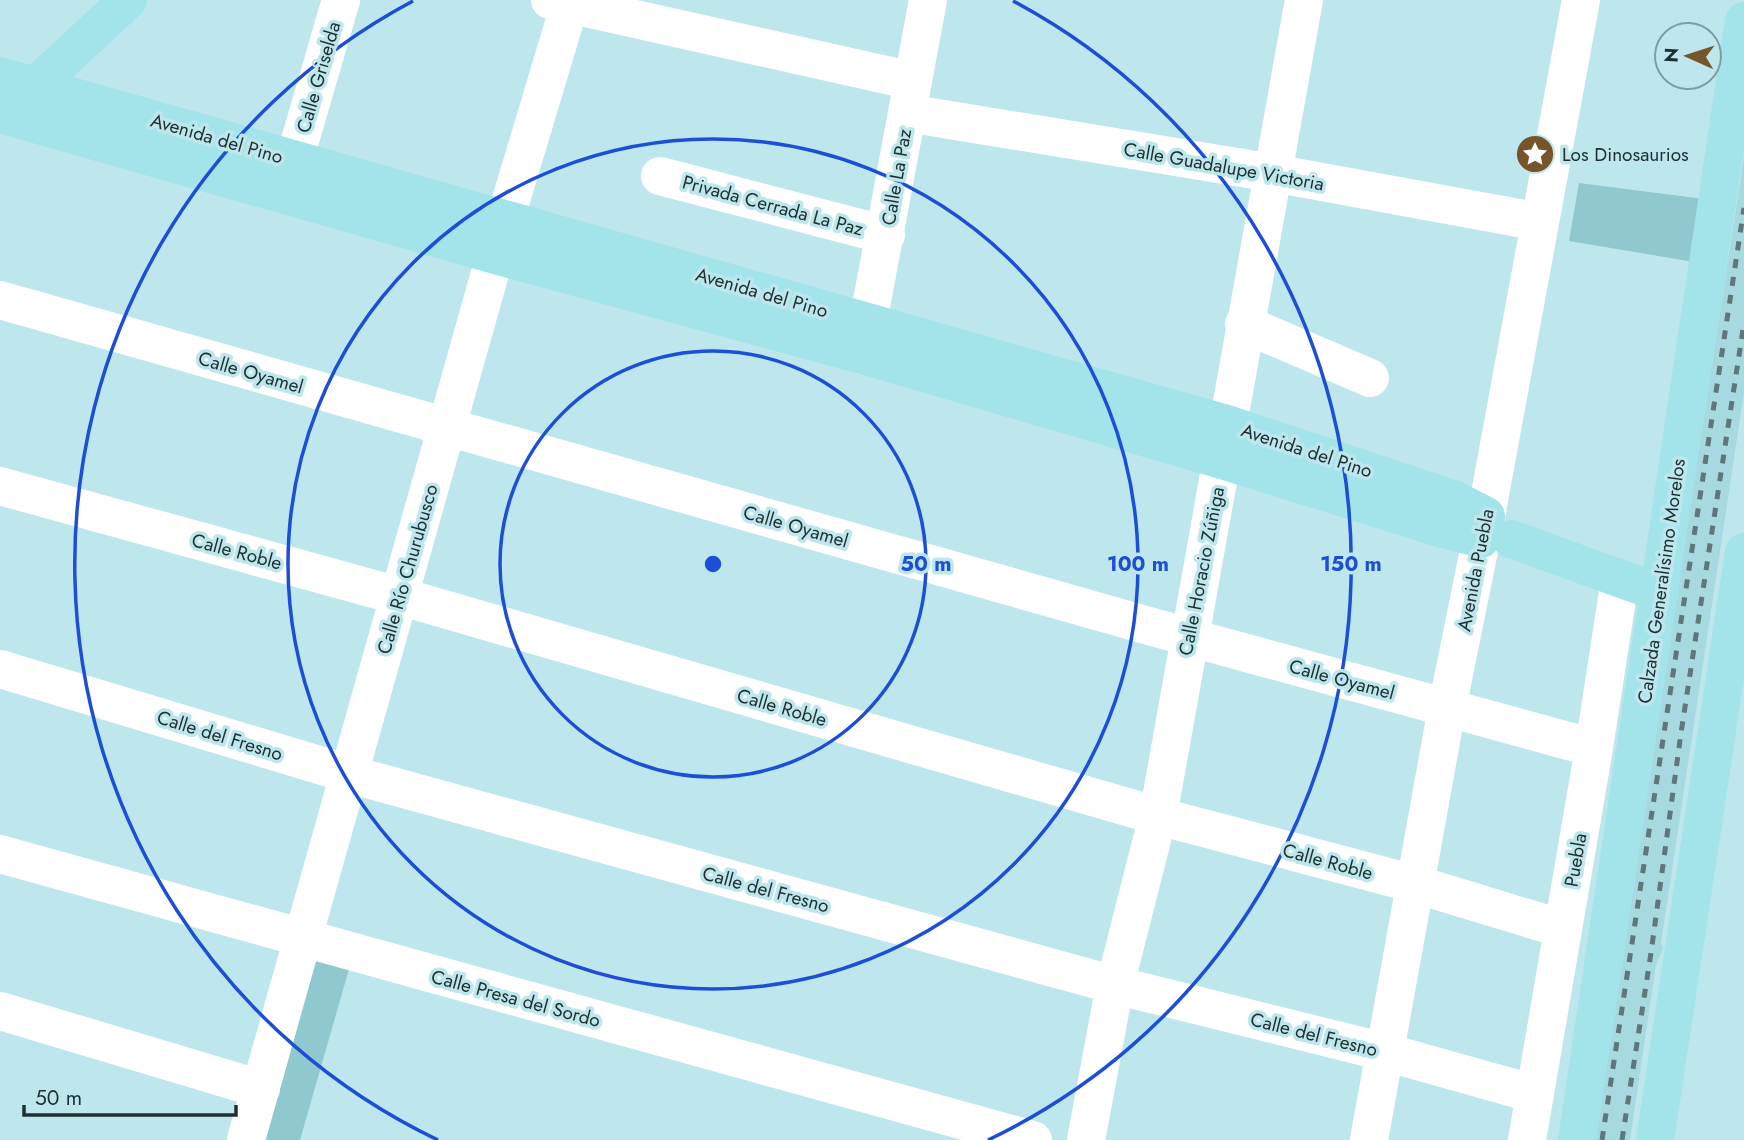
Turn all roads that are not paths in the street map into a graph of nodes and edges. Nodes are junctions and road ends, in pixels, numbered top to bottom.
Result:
1 (128, 0) edge
2 (341, 0) edge
3 (928, 0) edge
4 (1304, 0) edge
5 (1581, 0) edge
6 (564, 2) edge
7 (1744, 21) edge
8 (17, 81) edge
9 (910, 97) junction
10 (2, 120) edge
11 (1273, 173) junction
12 (660, 176) dead end
13 (289, 177) junction
14 (1540, 222) junction
15 (886, 234) junction
16 (500, 238) junction
17 (0, 300) edge
18 (1244, 324) junction
19 (865, 338) junction
20 (1370, 378) dead end
21 (447, 428) junction
22 (1224, 442) junction
23 (0, 486) edge
24 (1493, 531) junction
25 (1744, 552) edge
26 (1620, 579) junction
27 (1660, 593) junction
28 (399, 596) junction
29 (1188, 637) junction
30 (0, 669) edge
31 (1447, 708) junction
32 (1594, 748) junction
33 (349, 774) junction
34 (1158, 816) junction
35 (0, 855) edge
36 (1415, 884) junction
37 (1563, 929) junction
38 (303, 940) junction
39 (1115, 985) junction
40 (0, 1011) edge
41 (1385, 1052) junction
42 (261, 1089) junction
43 (1535, 1094) junction
44 (246, 1140) edge
45 (1033, 1140) edge
46 (1086, 1140) edge
47 (1369, 1140) edge
48 (1527, 1140) edge
49 (1577, 1140) edge
50 (1655, 1140) edge

1 - 8 main road
2 - 13 street, Calle Griselda
3 - 9 street, Calle La Paz
4 - 11 street, Calle Horacio Zúñiga
5 - 14 street, Avenida Puebla
6 - 9 street, Calle Guadalupe Victoria
6 - 16 street, Calle Río Churubusco
7 - 27 main road, Calzada Generalísimo Morelos
8 - 10 main road
8 - 13 main road, Avenida del Pino
9 - 11 street, Calle Guadalupe Victoria
9 - 15 street, Calle La Paz
10 - 13 main road, Avenida del Pino
11 - 14 street, Calle Guadalupe Victoria
11 - 18 street, Calle Horacio Zúñiga
12 - 15 street, Privada Cerrada La Paz
13 - 16 main road, Avenida del Pino
14 - 24 street, Avenida Puebla
15 - 19 street, Calle La Paz
16 - 19 main road, Avenida del Pino
16 - 21 street, Calle Río Churubusco
17 - 21 street, Calle Oyamel
18 - 20 street
18 - 22 street, Calle Horacio Zúñiga
19 - 22 main road, Avenida del Pino
21 - 28 street, Calle Río Churubusco
21 - 29 street, Calle Oyamel
22 - 24 main road, Avenida del Pino
22 - 29 street, Calle Horacio Zúñiga
23 - 28 street, Calle Roble
24 - 26 main road, Avenida del Pino
24 - 31 street, Avenida Puebla
25 - 50 main road
26 - 27 main road, Avenida del Pino
26 - 32 street, Puebla
27 - 49 main road, Calzada Generalísimo Morelos
28 - 33 street, Calle Río Churubusco
28 - 34 street, Calle Roble
29 - 31 street, Calle Oyamel
29 - 34 street, Calle Horacio Zúñiga
30 - 33 street, Calle del Fresno
31 - 32 street, Calle Oyamel
31 - 36 street, Avenida Puebla
32 - 37 street, Puebla
33 - 38 street, Calle Río Churubusco
33 - 39 street, Calle del Fresno
34 - 36 street, Calle Roble
34 - 39 street, Calle Horacio Zúñiga
35 - 38 street, Calle Presa del Sordo
36 - 37 street, Calle Roble
36 - 41 street, Avenida Puebla
37 - 43 street, Puebla
38 - 42 street, Calle Río Churubusco
38 - 45 street, Calle Presa del Sordo
39 - 41 street, Calle del Fresno
39 - 46 street, Calle Horacio Zúñiga
40 - 42 street
41 - 43 street, Calle del Fresno
41 - 47 street, Avenida Puebla
42 - 44 street, Calle Río Churubusco
43 - 48 street, Puebla

